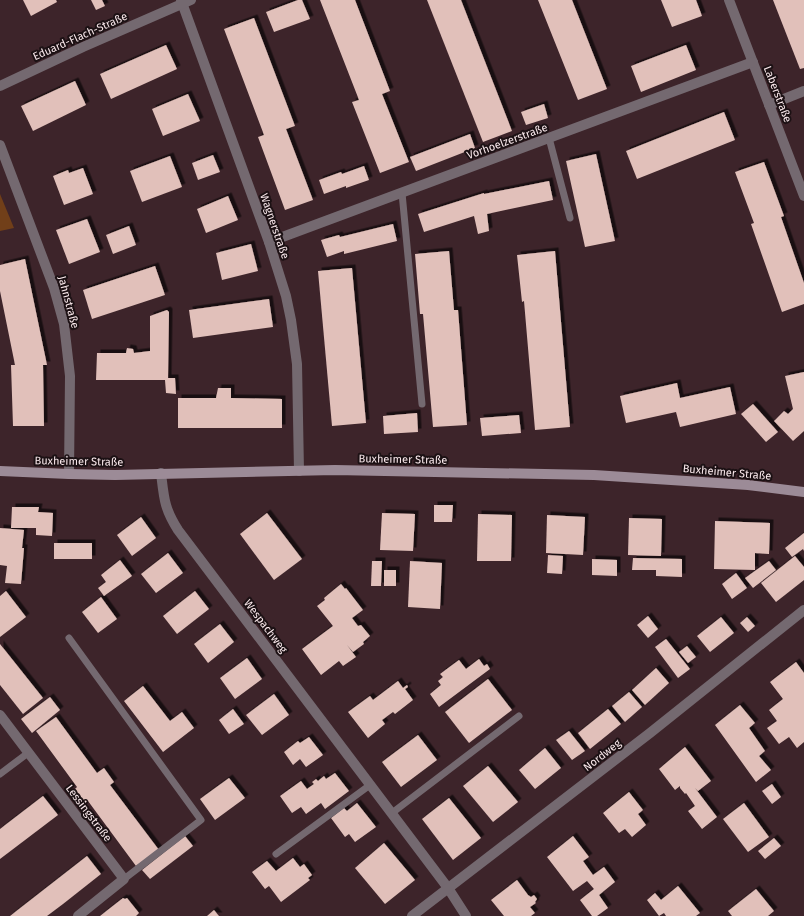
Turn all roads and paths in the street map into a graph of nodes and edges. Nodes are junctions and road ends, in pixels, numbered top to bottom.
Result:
1 (729, 0) edge
2 (185, 1) edge
3 (753, 62) junction
4 (0, 86) edge
5 (804, 91) edge
6 (769, 105) junction
7 (549, 138) junction
8 (0, 145) edge
9 (402, 193) junction
10 (804, 196) edge
11 (570, 218) dead end
12 (269, 242) junction
13 (422, 404) dead end
14 (0, 471) edge
15 (299, 471) junction
16 (69, 474) junction
17 (161, 474) junction
18 (804, 492) edge
19 (804, 610) edge
20 (69, 638) dead end
21 (0, 715) edge
22 (519, 716) dead end
23 (28, 753) junction
24 (0, 774) edge
25 (370, 784) junction
26 (392, 814) junction
27 (276, 854) dead end
28 (124, 879) junction
29 (448, 888) junction
30 (78, 916) edge
31 (412, 916) edge
32 (466, 916) edge

1 - 3 street, Laberstraße
2 - 4 street, Eduard-Flach-Straße
2 - 12 street, Wagnerstraße
3 - 6 street, Laberstraße
3 - 7 street, Vorhoelzerstraße
5 - 6 street
6 - 10 street, Laberstraße
7 - 9 street, Vorhoelzerstraße
7 - 11 lane
8 - 16 street, Jahnstraße
9 - 12 street, Vorhoelzerstraße
9 - 13 lane
12 - 15 street, Wagnerstraße
14 - 16 main road, Buxheimer Straße
15 - 17 main road, Buxheimer Straße
15 - 18 main road, Buxheimer Straße
16 - 17 main road, Buxheimer Straße
17 - 25 street, Wespachweg
19 - 29 street, Nordweg
20 - 28 lane
21 - 23 street, Lessingstraße
22 - 26 lane
23 - 24 lane
23 - 28 street, Lessingstraße
25 - 26 street, Wespachweg
25 - 27 lane
26 - 29 street, Wespachweg
28 - 30 street
29 - 31 street, Nordweg
29 - 32 street, Wespachweg

